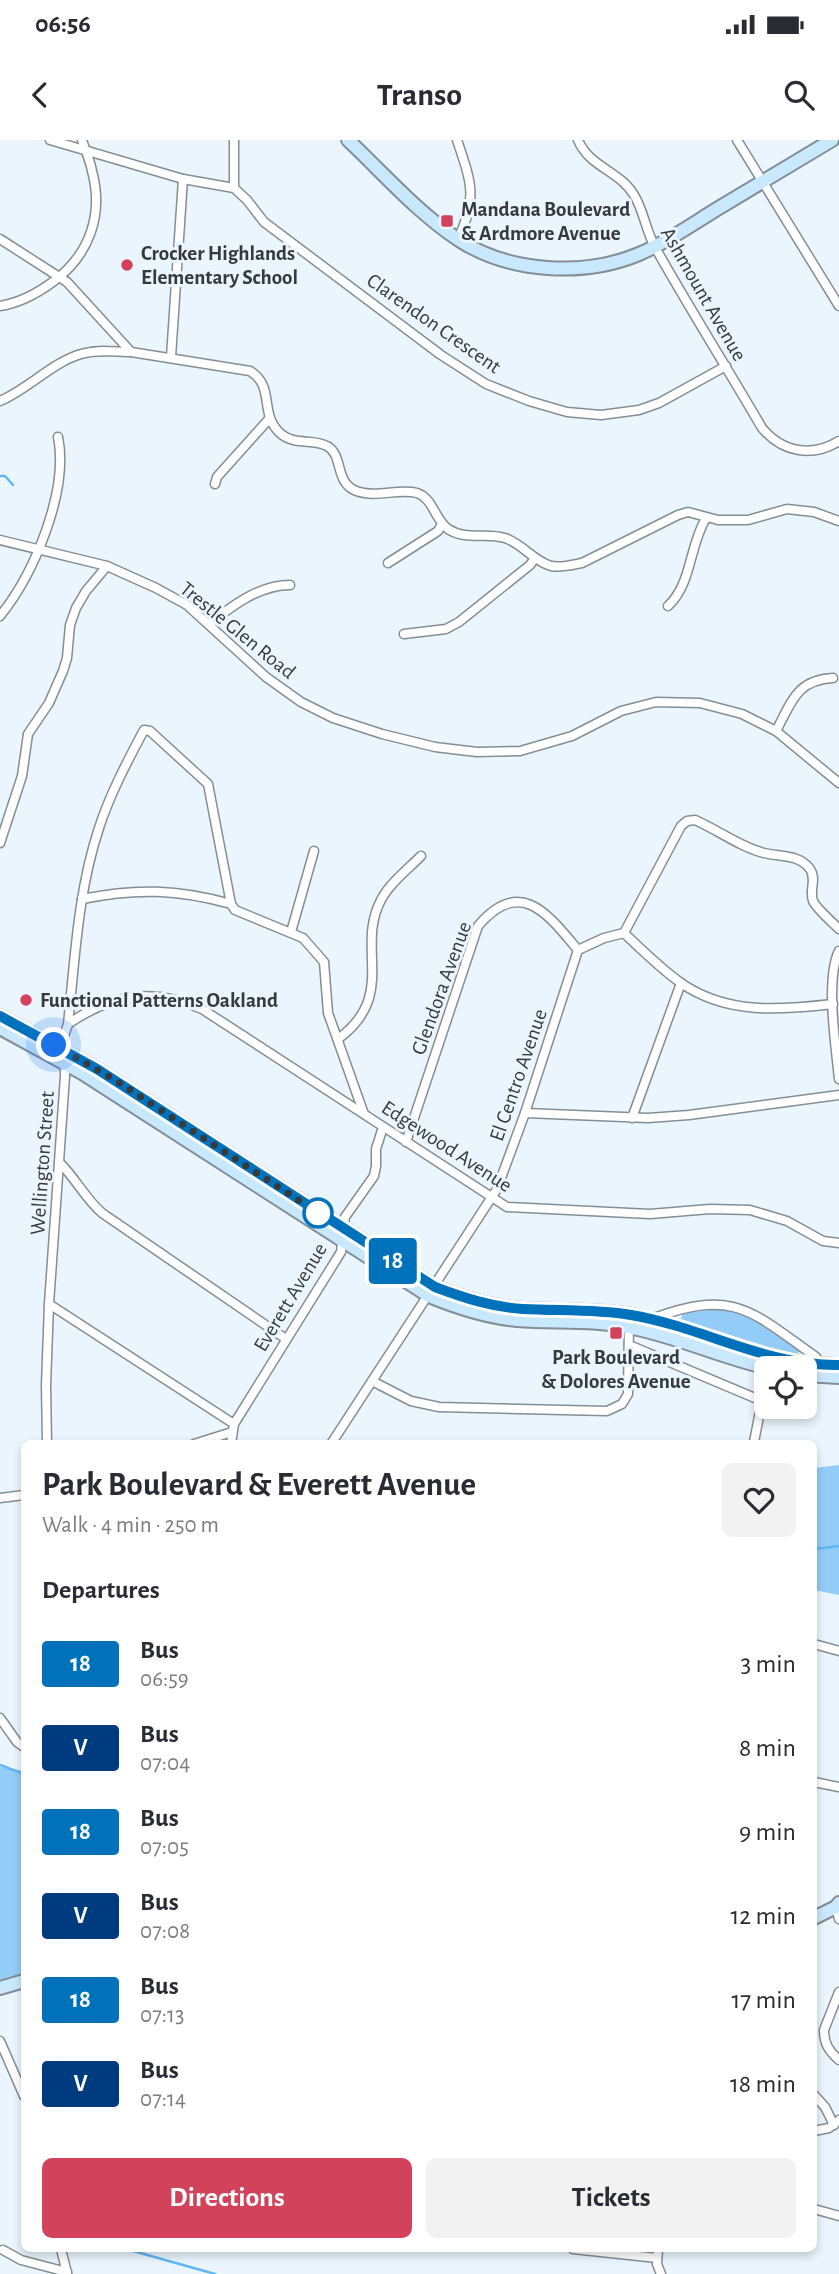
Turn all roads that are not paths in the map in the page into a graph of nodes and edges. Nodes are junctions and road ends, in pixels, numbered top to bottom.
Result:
1 (50, 140) edge
2 (82, 140) edge
3 (234, 140) edge
4 (348, 140) edge
5 (457, 140) edge
6 (578, 140) edge
7 (737, 140) edge
8 (831, 140) edge
9 (85, 151) junction
10 (183, 179) junction
11 (762, 181) junction
12 (234, 188) junction
13 (0, 239) edge
14 (458, 239) junction
15 (654, 246) junction
16 (59, 277) junction
17 (837, 300) edge
18 (0, 306) edge
19 (131, 352) junction
20 (171, 357) junction
21 (726, 366) junction
22 (0, 401) edge
23 (269, 419) junction
24 (58, 437) dead end
25 (839, 440) edge
26 (215, 484) dead end
27 (706, 518) junction
28 (839, 521) edge
29 (442, 524) junction
30 (0, 540) edge
31 (38, 551) junction
32 (535, 558) junction
33 (388, 563) dead end
34 (107, 566) junction
35 (290, 585) dead end
36 (668, 606) dead end
37 (0, 616) edge
38 (209, 624) junction
39 (404, 634) dead end
40 (834, 678) dead end
41 (776, 731) junction
42 (839, 783) edge
43 (0, 843) edge
44 (314, 851) dead end
45 (421, 856) dead end
46 (82, 899) junction
47 (231, 904) junction
48 (839, 929) edge
49 (291, 932) junction
50 (624, 933) junction
51 (578, 950) junction
52 (839, 951) edge
53 (681, 983) junction
54 (833, 1004) junction
55 (0, 1016) edge
56 (68, 1024) junction
57 (0, 1028) edge
58 (338, 1039) junction
59 (64, 1057) junction
60 (839, 1079) edge
61 (839, 1095) edge
62 (525, 1113) junction
63 (364, 1114) junction
64 (632, 1118) junction
65 (383, 1127) junction
66 (407, 1142) junction
67 (60, 1163) junction
68 (491, 1197) junction
69 (343, 1235) junction
70 (839, 1243) edge
71 (432, 1291) junction
72 (49, 1304) junction
73 (652, 1319) junction
74 (629, 1321) junction
75 (286, 1339) junction
76 (629, 1345) junction
77 (754, 1363) edge
78 (821, 1365) junction
79 (839, 1365) edge
80 (817, 1376) edge
81 (839, 1377) edge
82 (372, 1381) junction
83 (233, 1427) junction
84 (47, 1440) edge
85 (203, 1440) edge
86 (231, 1440) edge
87 (334, 1440) edge
88 (754, 1440) edge
89 (21, 1495) edge
90 (0, 1498) edge
91 (817, 1645) edge
92 (839, 1651) edge
93 (0, 1718) edge
94 (21, 1745) edge
95 (817, 1783) edge
96 (839, 1787) edge
97 (838, 1910) edge
98 (817, 1917) edge
99 (21, 1982) edge
100 (0, 1988) edge
101 (839, 1992) edge
102 (0, 2041) edge
103 (839, 2060) edge
104 (21, 2089) edge
105 (817, 2098) edge
106 (836, 2123) edge
107 (817, 2130) edge
108 (817, 2210) edge
109 (839, 2216) edge
110 (3, 2250) dead end
111 (62, 2252) edge
112 (636, 2252) edge
113 (657, 2253) edge
114 (67, 2273) edge
115 (661, 2274) edge

1 - 9 street
2 - 9 street
3 - 12 street
4 - 14 main road
5 - 14 street
6 - 15 street, Ashmount Avenue
7 - 11 street
8 - 11 main road
9 - 10 street
9 - 16 street
10 - 12 street
10 - 20 street
11 - 15 main road
11 - 17 street
12 - 21 street, Clarendon Crescent
13 - 16 street
14 - 15 main road
15 - 21 street, Ashmount Avenue
16 - 18 street
16 - 19 street
19 - 20 street
19 - 22 street
20 - 23 street
21 - 25 street, Ashmount Avenue
23 - 26 street
23 - 29 street
24 - 31 street
27 - 28 street
27 - 32 street
27 - 36 street
29 - 32 street
29 - 33 street
30 - 31 street, Trestle Glen Road
31 - 34 street, Trestle Glen Road
31 - 37 street
32 - 39 street
34 - 38 street, Trestle Glen Road
34 - 43 street
35 - 38 street
38 - 41 street, Trestle Glen Road
40 - 41 street
41 - 42 street, Trestle Glen Road
44 - 49 street
45 - 58 street
46 - 47 street
46 - 47 street, Wellington Street
46 - 56 street, Wellington Street
47 - 49 street
48 - 50 street
49 - 58 street
50 - 51 street
50 - 53 street
51 - 62 street, El Centro Avenue
51 - 66 street, Glendora Avenue
52 - 54 street
53 - 54 street
53 - 64 street
54 - 60 street
55 - 59 main road
56 - 59 street, Wellington Street
56 - 63 street, Edgewood Avenue
57 - 59 main road
58 - 63 street
59 - 67 street, Wellington Street
59 - 69 main road
61 - 64 street
62 - 64 street
62 - 68 street, El Centro Avenue
63 - 65 street, Edgewood Avenue
65 - 66 street, Edgewood Avenue
65 - 69 street, Everett Avenue
66 - 68 street, Edgewood Avenue
67 - 72 street, Wellington Street
67 - 75 street
68 - 70 street, Edgewood Avenue
68 - 71 street, El Centro Avenue
69 - 71 main road
69 - 75 street, Everett Avenue
71 - 74 main road
71 - 82 street, El Centro Avenue
72 - 83 street
72 - 84 street, Wellington Street
73 - 74 main road
73 - 78 main road
73 - 78 street
74 - 76 street
74 - 77 main road
75 - 83 street, Everett Avenue
76 - 82 street
76 - 88 street
78 - 79 main road
80 - 81 main road
82 - 87 street, El Centro Avenue
83 - 85 street
83 - 86 street, Everett Avenue
89 - 90 street
91 - 92 street
93 - 94 street
95 - 96 street
97 - 98 main road
99 - 100 main road
101 - 103 street
102 - 104 street
105 - 106 street
106 - 107 street
108 - 109 street
110 - 114 street
111 - 114 street
112 - 113 street
113 - 115 street

